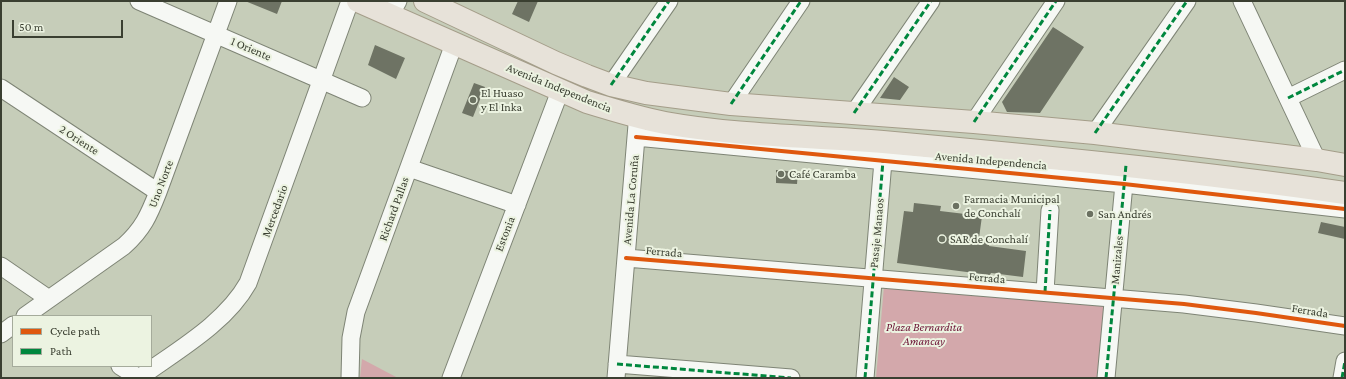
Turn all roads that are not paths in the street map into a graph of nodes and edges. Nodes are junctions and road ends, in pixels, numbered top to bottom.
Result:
1 (140, 1) edge
2 (228, 1) edge
3 (350, 1) edge
4 (358, 1) edge
5 (425, 1) edge
6 (669, 1) edge
7 (801, 1) edge
8 (931, 1) edge
9 (1056, 1) edge
10 (1187, 1) edge
11 (1242, 1) edge
12 (394, 8) edge
13 (216, 34) junction
14 (454, 44) junction
15 (1345, 70) edge
16 (322, 80) junction
17 (611, 85) junction
18 (1, 88) edge
19 (560, 91) junction
20 (362, 98) dead end
21 (1288, 98) junction
22 (731, 104) junction
23 (854, 113) junction
24 (974, 122) junction
25 (637, 127) junction
26 (1095, 133) junction
27 (1317, 160) junction
28 (883, 161) junction
29 (1345, 165) edge
30 (409, 168) junction
31 (1125, 174) junction
32 (158, 192) junction
33 (1345, 193) edge
34 (517, 205) junction
35 (1345, 209) edge
36 (1050, 210) dead end
37 (626, 258) junction
38 (1, 266) edge
39 (874, 279) junction
40 (1045, 292) junction
41 (1113, 298) junction
42 (49, 299) junction
43 (26, 315) edge
44 (12, 326) edge
45 (1345, 326) edge
46 (1, 334) edge
47 (1345, 361) edge
48 (122, 367) edge
49 (617, 371) edge
50 (139, 378) edge
51 (350, 378) edge
52 (451, 378) edge
53 (791, 378) edge
54 (866, 378) edge
55 (1106, 378) edge
56 (1342, 378) edge

1 - 13 street, 1 Oriente
2 - 13 street, Uno Norte
3 - 16 street, Mercedario
4 - 12 main road, Avenida Independencia
5 - 17 main road, Avenida Independencia
6 - 17 street
7 - 22 street
8 - 23 street
9 - 24 street
10 - 26 street
11 - 21 street
12 - 14 main road, Avenida Independencia
13 - 16 street, 1 Oriente
13 - 32 street, Uno Norte
14 - 19 main road, Avenida Independencia
14 - 30 street, Richard Pallas
15 - 21 street
16 - 20 street, 1 Oriente
16 - 50 street, Mercedario
17 - 22 main road, Avenida Independencia
18 - 32 street, 2 Oriente
19 - 25 main road, Avenida Independencia
19 - 34 street, Estonia
21 - 27 street
22 - 23 main road, Avenida Independencia
23 - 24 main road, Avenida Independencia
24 - 26 main road, Avenida Independencia
25 - 28 street, Avenida Independencia
25 - 31 main road, Avenida Independencia
25 - 37 street, Avenida La Coruña
26 - 27 main road, Avenida Independencia
27 - 29 main road, Avenida Independencia
28 - 31 street, Avenida Independencia
28 - 39 street, Pasaje Manaos
30 - 34 street
30 - 51 street, Richard Pallas
31 - 33 main road, Avenida Independencia
31 - 35 street, Avenida Independencia
31 - 41 street, Manizales
32 - 42 street, Uno Norte
34 - 52 street, Estonia
36 - 40 street
37 - 39 street, Ferrada
37 - 49 street, Avenida La Coruña
38 - 42 street
39 - 40 street, Ferrada
39 - 54 street, Pasaje Manaos
40 - 41 street, Ferrada
41 - 45 street, Ferrada
41 - 55 street, Manizales
42 - 43 street, Uno Norte
44 - 46 street
47 - 56 street
48 - 50 street
49 - 53 street

